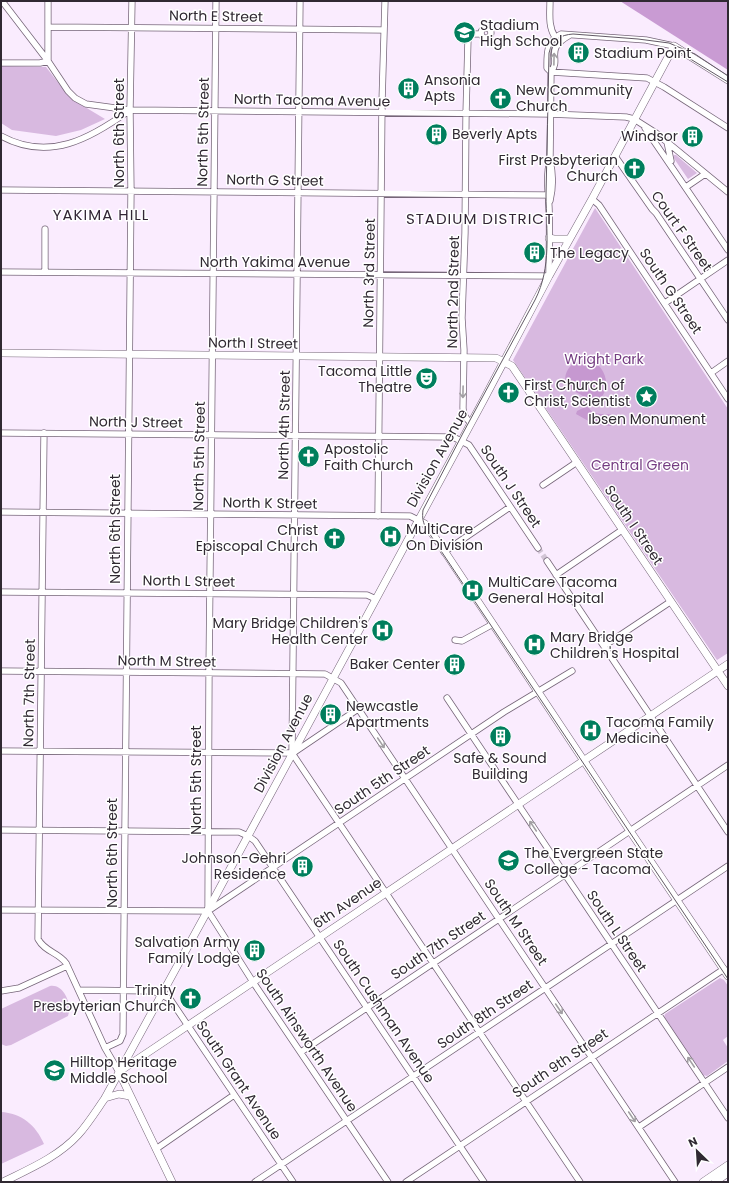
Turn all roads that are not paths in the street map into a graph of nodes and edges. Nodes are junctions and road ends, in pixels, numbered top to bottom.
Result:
1 (2, 1) edge
2 (48, 1) edge
3 (132, 1) edge
4 (216, 1) edge
5 (300, 1) edge
6 (385, 1) edge
7 (550, 1) edge
8 (48, 27) junction
9 (132, 28) junction
10 (216, 28) junction
11 (300, 29) junction
12 (384, 30) junction
13 (481, 34) dead end
14 (570, 35) junction
15 (556, 37) junction
16 (674, 46) junction
17 (48, 61) junction
18 (1, 64) edge
19 (551, 72) junction
20 (728, 80) edge
21 (655, 82) junction
22 (130, 110) junction
23 (214, 111) junction
24 (298, 112) junction
25 (382, 112) junction
26 (466, 114) junction
27 (550, 114) junction
28 (634, 119) junction
29 (643, 125) junction
30 (728, 128) edge
31 (1, 136) edge
32 (667, 142) junction
33 (615, 156) junction
34 (550, 160) junction
35 (672, 165) junction
36 (705, 174) junction
37 (686, 187) junction
38 (1, 190) edge
39 (131, 191) junction
40 (214, 192) junction
41 (298, 192) junction
42 (728, 192) edge
43 (382, 193) junction
44 (466, 194) junction
45 (548, 195) junction
46 (592, 199) junction
47 (549, 205) junction
48 (45, 229) dead end
49 (550, 238) junction
50 (569, 239) junction
51 (728, 250) edge
52 (728, 260) edge
53 (1, 272) edge
54 (45, 272) junction
55 (129, 273) junction
56 (213, 274) junction
57 (297, 274) junction
58 (381, 275) junction
59 (463, 276) junction
60 (549, 276) junction
61 (700, 279) junction
62 (665, 303) junction
63 (728, 320) edge
64 (1, 353) edge
65 (129, 355) junction
66 (212, 355) junction
67 (296, 356) junction
68 (380, 357) junction
69 (464, 358) junction
70 (728, 361) edge
71 (504, 362) junction
72 (711, 373) junction
73 (728, 399) edge
74 (471, 423) junction
75 (1, 433) edge
76 (44, 433) junction
77 (128, 434) junction
78 (212, 435) junction
79 (296, 436) junction
80 (380, 436) junction
81 (462, 440) junction
82 (577, 462) junction
83 (543, 485) dead end
84 (510, 507) junction
85 (1, 512) edge
86 (43, 513) junction
87 (127, 514) junction
88 (211, 514) junction
89 (295, 515) junction
90 (378, 516) junction
91 (418, 520) junction
92 (622, 530) junction
93 (538, 548) tunnel mouth
94 (444, 552) junction
95 (547, 561) tunnel mouth
96 (556, 575) junction
97 (1, 592) edge
98 (42, 592) junction
99 (126, 593) junction
100 (210, 594) junction
101 (294, 594) junction
102 (376, 599) junction
103 (670, 602) junction
104 (493, 624) junction
105 (455, 640) dead end
106 (604, 646) junction
107 (728, 664) edge
108 (1, 671) edge
109 (572, 671) dead end
110 (42, 672) junction
111 (125, 672) junction
112 (717, 672) junction
113 (209, 673) junction
114 (293, 674) junction
115 (333, 678) junction
116 (728, 686) edge
117 (538, 692) junction
118 (447, 698) dead end
119 (358, 709) junction
120 (650, 716) junction
121 (471, 735) junction
122 (1, 751) edge
123 (41, 751) junction
124 (125, 752) junction
125 (209, 753) junction
126 (292, 753) junction
127 (584, 761) junction
128 (728, 765) edge
129 (405, 779) junction
130 (697, 786) junction
131 (518, 804) junction
132 (339, 823) junction
133 (1, 830) edge
134 (40, 831) junction
135 (124, 831) junction
136 (630, 831) junction
137 (208, 832) junction
138 (728, 832) edge
139 (248, 836) junction
140 (452, 848) junction
141 (728, 866) edge
142 (273, 867) junction
143 (565, 874) junction
144 (386, 892) junction
145 (677, 900) junction
146 (1, 910) edge
147 (39, 910) junction
148 (123, 911) junction
149 (208, 911) junction
150 (499, 918) junction
151 (320, 937) junction
152 (611, 944) junction
153 (432, 962) junction
154 (67, 966) junction
155 (727, 970) edge
156 (253, 982) junction
157 (545, 988) junction
158 (1, 990) edge
159 (79, 990) junction
160 (123, 990) junction
161 (162, 994) junction
162 (367, 1006) junction
163 (658, 1013) junction
164 (188, 1025) junction
165 (479, 1032) junction
166 (105, 1048) junction
167 (301, 1052) junction
168 (592, 1058) junction
169 (728, 1067) edge
170 (118, 1072) junction
171 (413, 1076) junction
172 (705, 1083) junction
173 (234, 1095) junction
174 (130, 1096) junction
175 (105, 1098) junction
176 (526, 1102) junction
177 (728, 1118) edge
178 (346, 1121) junction
179 (639, 1127) junction
180 (460, 1146) junction
181 (156, 1149) junction
182 (281, 1165) junction
183 (728, 1165) edge
184 (728, 1173) edge
185 (3, 1182) edge
186 (172, 1182) edge
187 (255, 1182) edge
188 (293, 1182) edge
189 (388, 1182) edge
190 (406, 1182) edge
191 (484, 1182) edge
192 (580, 1182) edge
193 (676, 1182) edge
194 (703, 1182) edge
195 (715, 1182) edge

1 - 17 street, North Tacoma Avenue
2 - 8 street
3 - 9 street, North 6th Street
4 - 10 street, North 5th Street
5 - 11 street, North 4th Street
6 - 12 street, North 3rd Street
7 - 15 street
8 - 9 street, North E Street
8 - 17 street
9 - 10 street, North E Street
9 - 22 street, North 6th Street
10 - 11 street, North E Street
10 - 23 street, North 5th Street
11 - 12 street, North E Street
11 - 24 street, North 4th Street
12 - 25 street, North 3rd Street
13 - 26 street, North 2nd Street
14 - 15 street
14 - 16 street
19 -> 14 street
15 - 19 street
16 - 20 main road
16 - 21 main road, Division Avenue
17 - 18 street
17 - 22 street, North Tacoma Avenue
19 - 21 street
19 - 27 street
21 - 28 main road, Division Avenue
21 - 30 street
22 - 23 street, North Tacoma Avenue
22 - 31 street
22 - 39 street, North 6th Street
23 - 24 street, North Tacoma Avenue
23 - 40 street, North 5th Street
24 - 25 street, North Tacoma Avenue
24 - 41 street, North 4th Street
25 - 26 street, North Tacoma Avenue
25 - 43 street, North 3rd Street
26 - 27 street, North Tacoma Avenue
26 - 44 street, North 2nd Street
27 - 28 street, North Tacoma Avenue
27 - 34 street
28 - 29 street
28 - 33 main road, Division Avenue
29 - 32 street
29 - 35 street
32 - 35 street
32 - 36 street
33 - 46 main road, Division Avenue
33 - 61 street, Court F Street
34 - 45 street
34 - 47 street
35 - 37 street
36 - 37 street
36 - 42 street
37 - 51 street
38 - 39 street, North G Street
39 - 40 street, North G Street
39 - 55 street, North 6th Street
40 - 41 street, North G Street
40 - 56 street, North 5th Street
41 - 43 street, North G Street
41 - 57 street, North 4th Street
43 - 44 street, North G Street
43 - 58 street, North 3rd Street
44 - 45 street, North G Street
44 - 59 street, North 2nd Street
45 - 47 street
46 - 50 main road, Division Avenue
46 - 62 street, South G Street
47 - 49 street
48 - 54 street
49 - 50 main road
49 - 60 street
50 - 60 main road, Division Avenue
52 - 61 street
53 - 54 street, North Yakima Avenue
54 - 55 street, North Yakima Avenue
55 - 56 street, North Yakima Avenue
55 - 65 street, North 6th Street
56 - 57 street, North Yakima Avenue
56 - 66 street, North 5th Street
57 - 58 street, North Yakima Avenue
57 - 67 street, North 4th Street
58 - 59 street, North Yakima Avenue
58 - 68 street, North 3rd Street
59 - 60 street, North Yakima Avenue
59 - 69 street, North 2nd Street
60 - 71 main road, Division Avenue
61 - 62 street
61 - 63 street, Court F Street
62 - 72 street, South G Street
64 - 65 main road, North I Street
65 - 66 main road, North I Street
65 - 77 street, North 6th Street
66 - 67 main road, North I Street
66 - 78 street, North 5th Street
67 - 68 main road, North I Street
67 - 79 street, North 4th Street
68 - 69 main road, North I Street
68 - 80 street, North 3rd Street
69 - 71 main road, North I Street
69 -> 74 street, North 2nd Street
70 - 72 street
71 - 74 main road, Division Avenue
71 - 82 main road, South I Street
72 - 73 street, South G Street
74 - 81 main road, Division Avenue
75 - 76 street, North J Street
76 - 77 street, North J Street
76 - 86 street, North 7th Street
77 - 78 street, North J Street
77 - 87 street, North 6th Street
78 - 79 street, North J Street
78 - 88 street, North 5th Street
79 - 80 street, North J Street
79 - 89 street, North 4th Street
80 - 81 street, North J Street
80 - 90 street, North 3rd Street
81 - 84 street, South J Street
81 - 91 main road, Division Avenue
82 - 83 street
82 - 92 main road, South I Street
84 - 93 street, South J Street
84 - 94 street
85 - 86 street, North K Street
86 - 87 street, North K Street
86 - 98 street, North 7th Street
87 - 88 street, North K Street
87 - 99 street, North 6th Street
88 - 89 street, North K Street
88 - 100 street, North 5th Street
89 - 90 street, North K Street
89 - 101 street, North 4th Street
90 - 91 street, North K Street
91 - 94 main road
91 - 102 main road, Division Avenue
92 - 96 street
92 - 103 main road, South I Street
94 - 104 main road
95 - 96 street
96 - 106 street
97 - 98 street, North L Street
98 - 99 street, North L Street
98 - 110 street, North 7th Street
99 - 100 street, North L Street
99 - 111 street, North 6th Street
100 - 101 street, North L Street
100 - 113 street, North 5th Street
101 - 102 street, North L Street
101 - 114 street, North 4th Street
102 - 115 main road, Division Avenue
103 - 106 street
103 - 112 main road, South I Street
104 - 105 street
104 - 117 main road
106 - 120 street
107 - 112 main road, 6th Avenue
108 - 110 street, North M Street
109 - 117 street, South 5th Street
110 - 111 street, North M Street
110 - 123 street, North 7th Street
111 - 113 street, North M Street
111 - 124 street, North 6th Street
112 - 116 main road, South I Street
112 - 120 main road, 6th Avenue
113 - 114 street, North M Street
113 - 125 street, North 5th Street
114 - 115 street, North M Street
114 - 126 street, North 4th Street
115 - 119 street, South M Street
115 - 126 main road, Division Avenue
117 - 121 street, South 5th Street
117 - 127 main road
118 - 121 street, South L Street
119 - 126 street
119 -> 129 street, South M Street
120 - 127 main road, 6th Avenue
120 - 130 street
121 - 129 street, South 5th Street
121 - 131 street, South L Street
122 - 123 street
123 - 124 street
123 - 134 street, North 7th Street
124 - 125 street
124 - 135 street, North 6th Street
125 - 126 street
125 - 137 street, North 5th Street
126 - 132 street
126 - 139 main road, Division Avenue
127 - 131 main road, 6th Avenue
127 - 136 main road
128 - 130 street, South 7th Street
129 - 132 street, South 5th Street
129 - 140 street, South M Street
130 - 136 street, South 7th Street
130 - 138 street
131 - 140 main road, 6th Avenue
143 -> 131 street, South L Street
132 - 142 street, South 5th Street
132 - 144 street
133 - 134 street
134 - 135 street
134 - 147 street, North 7th Street
135 - 137 street
135 - 148 street, North 6th Street
136 - 143 street, South 7th Street
136 - 145 main road
137 - 139 street
137 - 149 street, North 5th Street
139 - 142 street, South Cushman Avenue
139 - 149 main road, Division Avenue
140 - 144 main road, 6th Avenue
140 - 150 street, South M Street
141 - 145 street, South 8th Street
142 - 149 street, South 5th Street
142 - 151 street, South Cushman Avenue
143 - 150 street, South 7th Street
143 - 152 street, South L Street
144 - 151 main road, 6th Avenue
144 - 153 street
145 - 152 street, South 8th Street
145 - 155 main road
146 - 147 street
147 - 148 street
147 - 154 street, North 7th Street
148 - 149 street
148 - 160 street, North 6th Street
149 - 156 street, South Ainsworth Avenue
149 - 161 main road, Division Avenue
150 - 153 street, South 7th Street
150 - 157 street, South M Street
151 - 156 main road, 6th Avenue
151 - 162 street, South Cushman Avenue
152 - 157 street, South 8th Street
152 - 163 street, South L Street
153 - 162 street, South 7th Street
153 - 165 street
154 - 158 street
154 - 159 street
155 - 163 street, South 9th Street
156 - 164 main road, 6th Avenue
156 - 167 street, South Ainsworth Avenue
157 - 165 street, South 8th Street
157 -> 168 street, South M Street
159 - 160 street
159 - 166 street
160 - 161 street
160 - 166 street, North 6th Street
161 - 164 street, South Grant Avenue
161 - 170 main road, Division Avenue
162 - 167 street, South 7th Street
162 - 171 street, South Cushman Avenue
163 - 168 street, South 9th Street
172 -> 163 street, South L Street
164 - 170 main road, 6th Avenue
164 - 173 street, South Grant Avenue
165 - 171 street, South 8th Street
165 - 176 street
166 - 170 street
167 - 178 street, South Ainsworth Avenue
168 - 176 street, South 9th Street
168 -> 179 street, South M Street
169 - 172 street
170 - 174 main road
170 - 175 main road, 6th Avenue
171 - 178 street, South 8th Street
171 - 180 street, South Cushman Avenue
172 - 177 street, South L Street
172 - 179 street
173 - 181 street
173 - 182 street, South Grant Avenue
174 - 175 main road
174 - 181 main road
175 - 185 main road, 6th Avenue
176 - 180 street, South 9th Street
176 - 192 street
178 - 182 street, South 8th Street
178 - 189 street, South Ainsworth Avenue
179 - 193 street, South M Street
180 - 190 street, South 9th Street
180 - 191 street, South Cushman Avenue
181 - 186 main road
182 - 187 street, South 8th Street
182 - 188 street, South Grant Avenue
183 - 194 main road
184 - 195 main road

